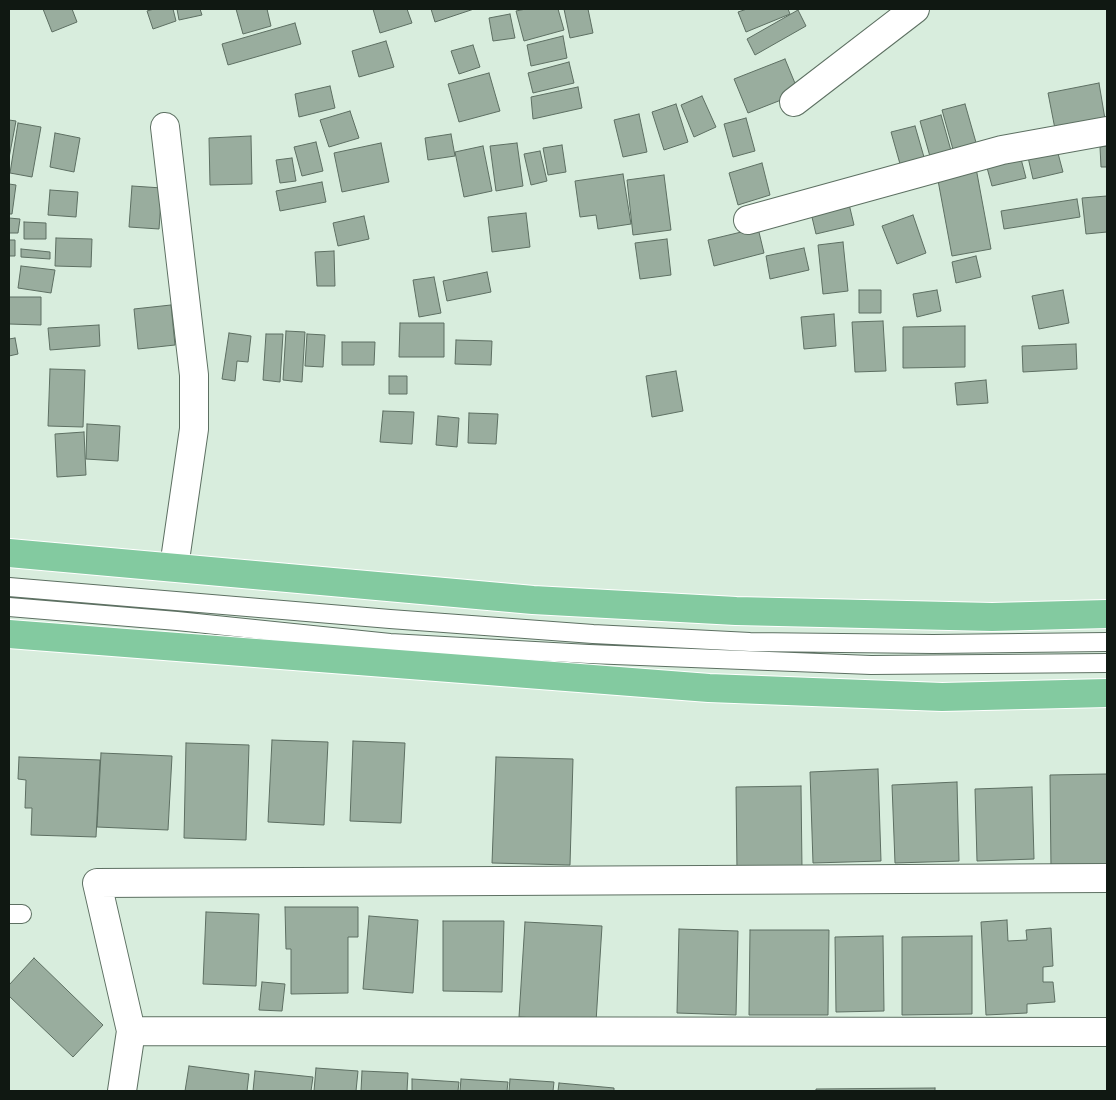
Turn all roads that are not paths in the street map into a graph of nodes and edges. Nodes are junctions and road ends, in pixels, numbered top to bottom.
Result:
1 (915, 9) edge
2 (794, 102) dead end
3 (165, 127) dead end
4 (1107, 131) edge
5 (748, 220) dead end
6 (9, 553) edge
7 (174, 567) junction
8 (9, 587) edge
9 (9, 608) edge
10 (1107, 614) edge
11 (9, 634) edge
12 (1107, 642) edge
13 (1107, 663) edge
14 (1107, 693) edge
15 (1107, 878) edge
16 (131, 1031) junction
17 (1107, 1032) edge
18 (122, 1091) edge

1 - 2 street
3 - 7 street
4 - 5 street
6 - 7 main road
7 - 10 main road
8 - 12 lane
9 - 13 lane
11 - 14 main road
15 - 16 street
16 - 17 street
16 - 18 street

